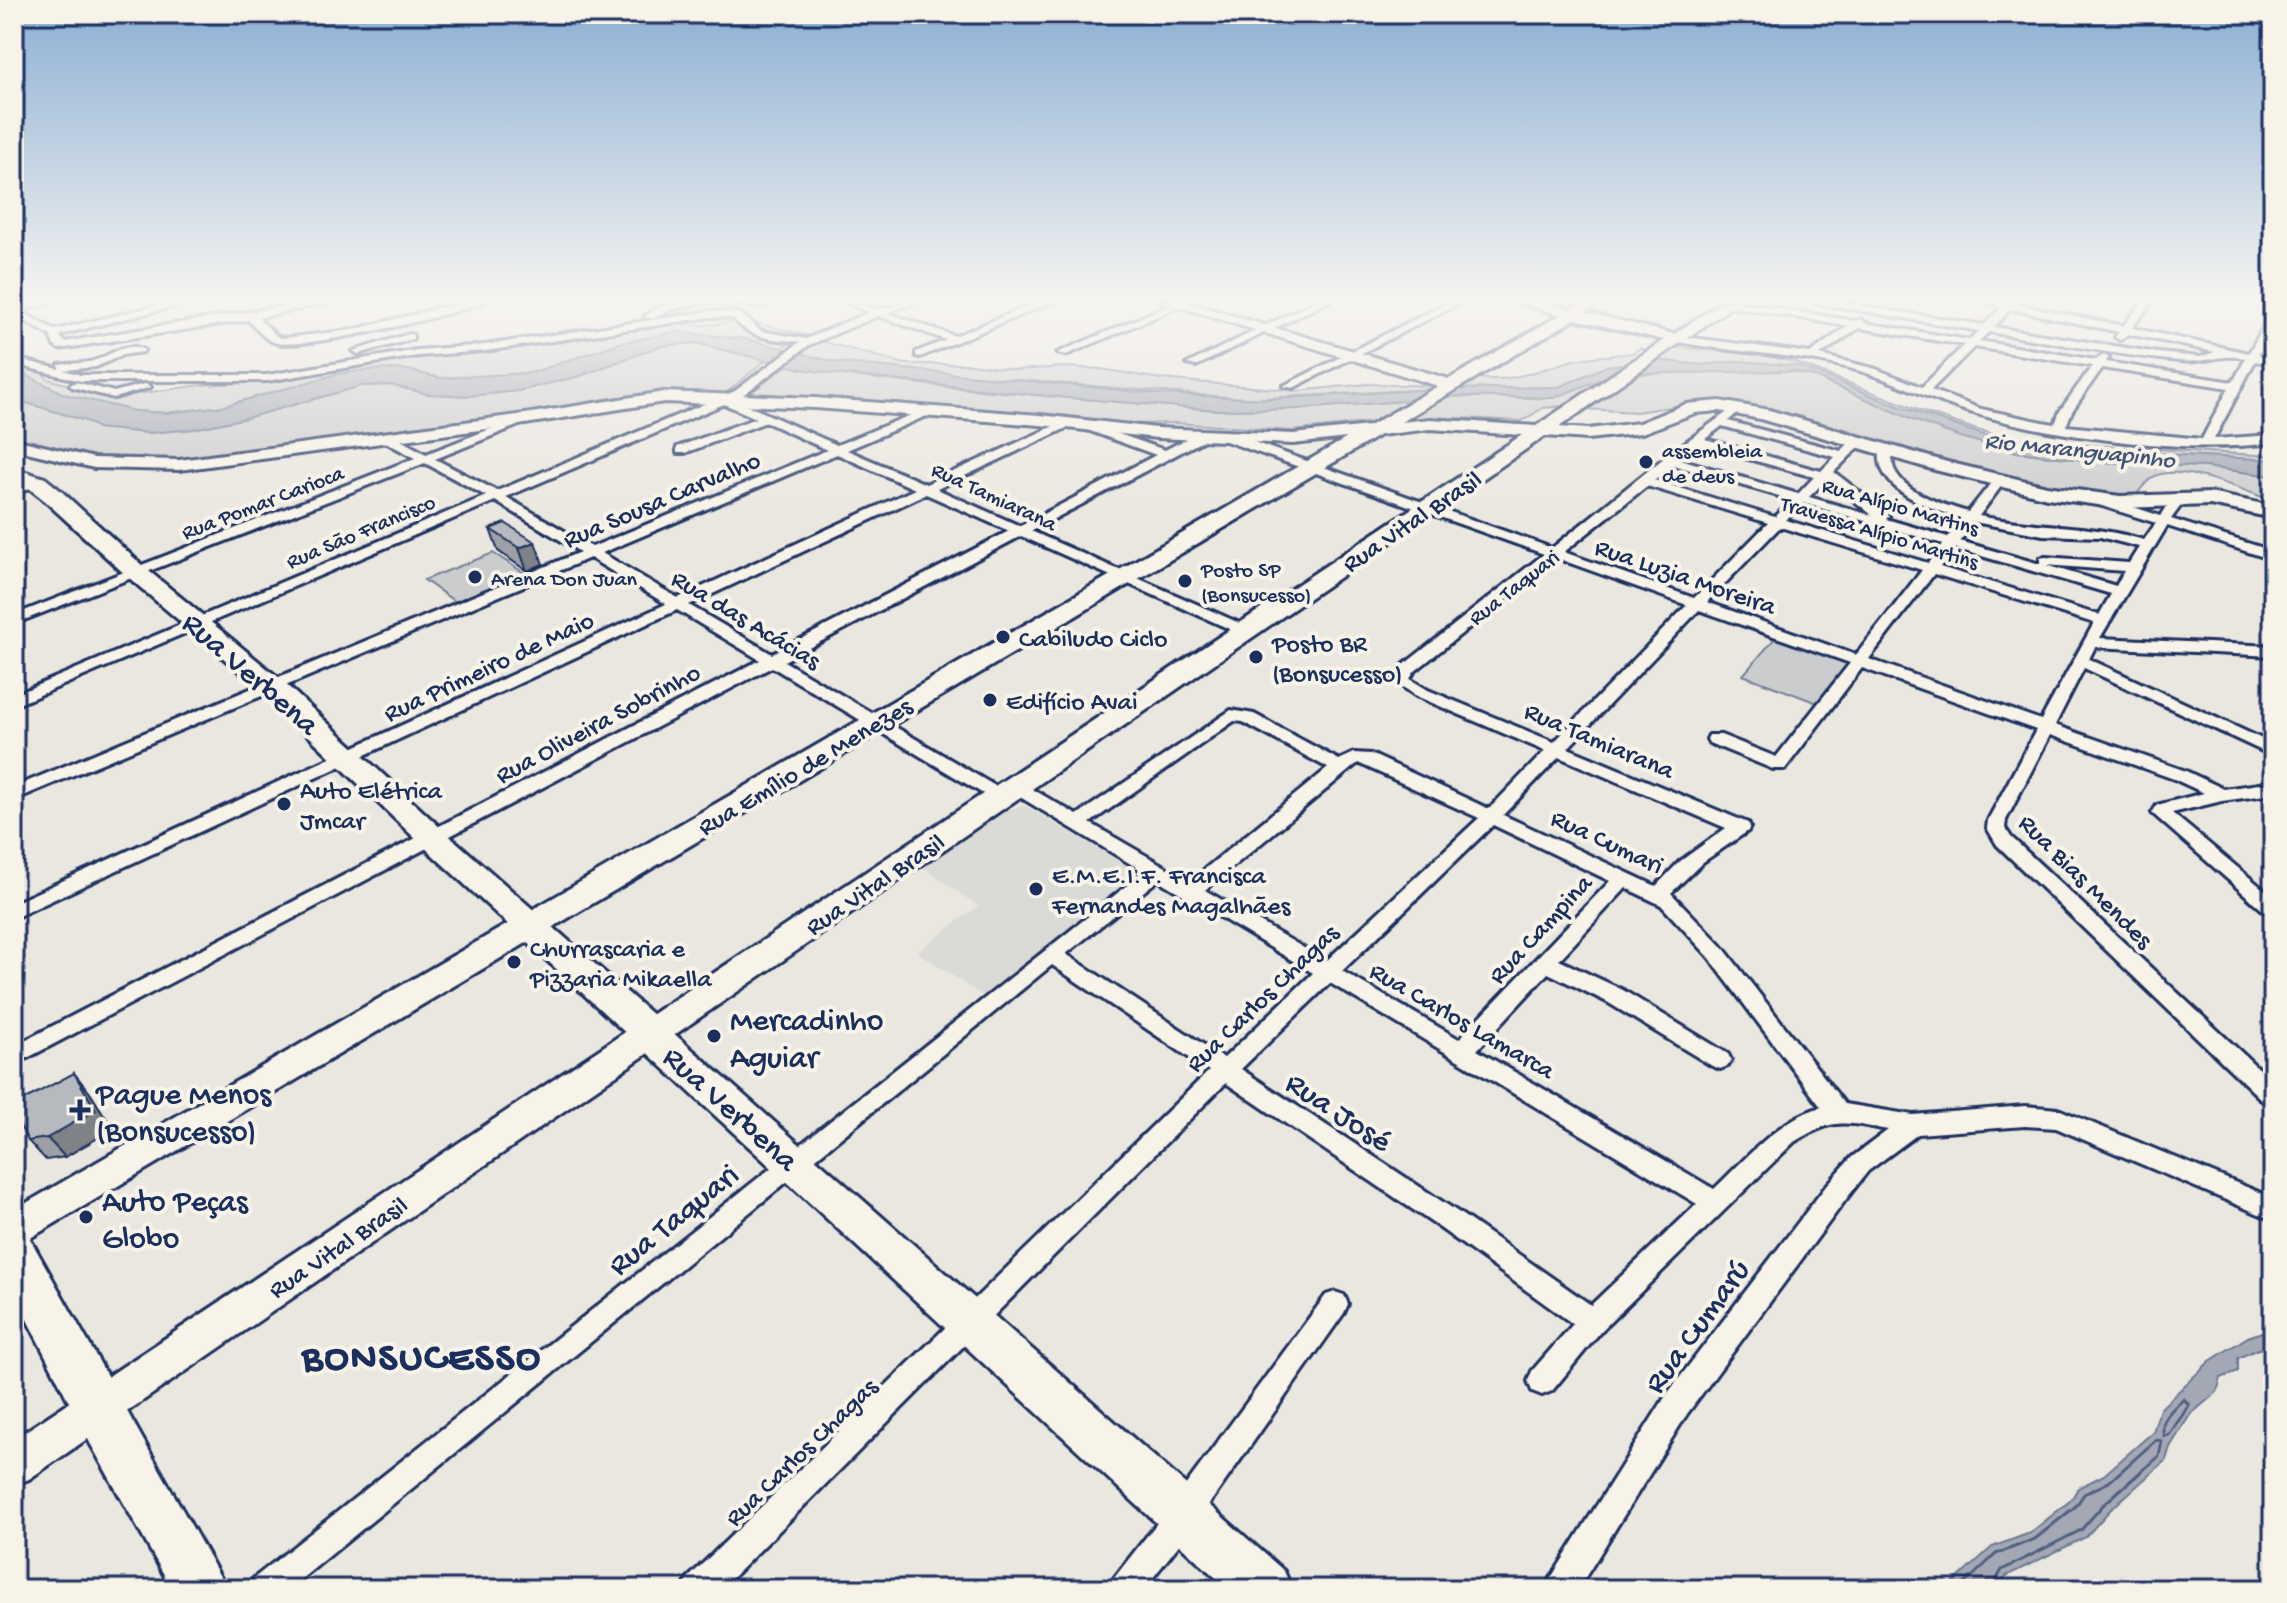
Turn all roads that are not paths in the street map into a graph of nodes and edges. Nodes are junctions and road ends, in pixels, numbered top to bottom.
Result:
1 (45, 376) edge
2 (74, 376) edge
3 (280, 376) edge
4 (760, 376) edge
5 (1310, 376) edge
6 (1410, 376) edge
7 (1468, 376) edge
8 (1623, 376) edge
9 (1884, 376) edge
10 (1940, 376) edge
11 (2091, 376) edge
12 (2173, 376) edge
13 (2241, 376) edge
14 (1289, 386) dead end
15 (2236, 386) junction
16 (145, 387) dead end
17 (1446, 389) junction
18 (1924, 391) junction
19 (723, 399) junction
20 (1737, 408) junction
21 (927, 412) junction
22 (767, 418) junction
23 (525, 419) junction
24 (1720, 422) junction
25 (1076, 424) junction
26 (1379, 428) junction
27 (2059, 429) junction
28 (1541, 431) junction
29 (1204, 435) junction
30 (384, 436) junction
31 (1224, 436) junction
32 (2273, 439) edge
33 (1695, 440) junction
34 (2206, 442) junction
35 (14, 444) edge
36 (1851, 448) junction
37 (840, 449) junction
38 (1885, 449) junction
39 (681, 450) dead end
40 (1166, 455) junction
41 (428, 458) junction
42 (1669, 460) junction
43 (1313, 468) junction
44 (14, 474) edge
45 (1825, 474) junction
46 (1644, 481) junction
47 (1999, 481) junction
48 (37, 483) junction
49 (926, 487) junction
50 (14, 490) edge
51 (496, 496) junction
52 (1799, 499) junction
53 (2099, 500) junction
54 (2178, 500) junction
55 (1428, 509) junction
56 (2273, 512) edge
57 (1970, 518) junction
58 (2165, 519) junction
59 (1777, 523) junction
60 (1903, 526) junction
61 (1022, 531) junction
62 (1949, 543) junction
63 (2147, 545) junction
64 (589, 554) junction
65 (1554, 554) junction
66 (2001, 556) junction
67 (2273, 556) edge
68 (1929, 568) junction
69 (2134, 568) junction
70 (136, 572) junction
71 (1125, 578) junction
72 (2121, 592) junction
73 (676, 604) junction
74 (1697, 604) junction
75 (14, 620) edge
76 (2104, 621) junction
77 (197, 623) junction
78 (1248, 632) junction
79 (2090, 642) junction
80 (2273, 651) edge
81 (770, 660) junction
82 (1858, 661) junction
83 (2081, 661) junction
84 (1403, 675) joint
85 (271, 685) junction
86 (14, 701) edge
87 (875, 722) junction
88 (2044, 727) junction
89 (1715, 739) dead end
90 (1555, 749) junction
91 (2273, 751) edge
92 (347, 756) junction
93 (1340, 767) junction
94 (2273, 788) edge
95 (1009, 792) junction
96 (14, 794) edge
97 (2222, 795) junction
98 (1492, 816) junction
99 (1078, 823) junction
100 (433, 838) junction
101 (1159, 870) junction
102 (1623, 879) junction
103 (1192, 890) junction
104 (1660, 895) junction
105 (2273, 908) edge
106 (14, 911) edge
107 (532, 926) junction
108 (1051, 954) junction
109 (1546, 963) junction
110 (1326, 972) junction
111 (651, 1034) junction
112 (1463, 1050) junction
113 (14, 1056) edge
114 (1720, 1060) dead end
115 (1223, 1072) junction
116 (2273, 1096) edge
117 (1838, 1112) junction
118 (1913, 1125) junction
119 (794, 1162) junction
120 (1715, 1202) junction
121 (2273, 1209) edge
122 (14, 1229) edge
123 (14, 1251) edge
124 (1335, 1304) dead end
125 (972, 1322) junction
126 (1592, 1322) junction
127 (1542, 1381) dead end
128 (97, 1408) junction
129 (14, 1464) edge
130 (1182, 1516) junction
131 (201, 1589) edge
132 (265, 1589) edge
133 (699, 1589) edge
134 (1125, 1589) edge
135 (1266, 1589) edge
136 (1560, 1589) edge

1 - 16 street
2 - 3 street
4 - 19 street, Rua São Francisco
5 - 14 street
6 - 17 street
7 - 17 street, Rua Emílio de Menezes
8 - 28 street, Rua Vital Brasil
9 - 18 street
10 - 18 street
11 - 27 street
12 - 15 street
13 - 15 street
15 - 34 street
17 - 26 street, Rua Emílio de Menezes
18 - 27 street
19 - 21 street
19 - 22 street, Rua Tamiarana
19 - 23 street
19 - 51 street, Rua São Francisco
20 - 24 street, Rua Taquari
20 - 28 street
20 - 36 street
21 - 25 street
21 - 37 street, Rua Sousa Carvalho
22 - 37 street, Rua Tamiarana
22 - 39 street
23 - 30 street
23 - 41 street, Rua Pomar Carioca
24 - 33 street, Rua Taquari
24 - 36 street
25 - 29 street
25 - 40 street
25 - 49 street, Rua Primeiro de Maio
26 - 28 street
26 - 31 street
26 - 43 street, Rua Emílio de Menezes
27 - 34 street
28 - 55 street, Rua Vital Brasil
29 - 31 street
29 - 40 street, Rua Oliveira Sobrinho
30 - 35 street
30 - 41 street, Rua das Acácias
31 - 43 street, Rua Luzia Moreira
32 - 34 street
33 - 42 street, Rua Taquari
33 - 45 street
36 - 38 street
36 - 45 street, Rua Carlos Chagas
37 - 49 street, Rua Tamiarana
37 - 64 street, Rua Sousa Carvalho
38 - 47 street
38 - 57 street
40 - 61 street, Rua Oliveira Sobrinho
41 - 51 street, Rua das Acácias
41 - 70 street, Rua Pomar Carioca
42 - 46 street, Rua Taquari
42 - 52 street, Rua Alípio Martins
43 - 55 street, Rua Luzia Moreira
43 - 71 street, Rua Emílio de Menezes
44 - 48 main road, Rua Verbena
45 - 52 street, Rua Carlos Chagas
45 - 60 street
46 - 59 street, Travessa Alípio Martins
46 - 65 street, Rua Taquari
47 - 53 street
47 - 57 street
48 - 50 street
48 - 70 main road, Rua Verbena
49 - 61 street, Rua Tamiarana
49 - 73 street, Rua Primeiro de Maio
51 - 64 street, Rua das Acácias
51 - 77 street, Rua São Francisco
52 - 59 street, Rua Carlos Chagas
52 - 60 street, Rua Alípio Martins
53 - 54 street
53 - 58 street
54 - 56 street
54 - 58 street, Rua Bias Mendes
55 - 65 street, Rua Luzia Moreira
55 - 78 street, Rua Vital Brasil
57 - 62 street
57 - 63 street
58 - 63 street, Rua Bias Mendes
58 - 67 street
59 - 68 street, Travessa Alípio Martins
59 - 74 street, Rua Carlos Chagas
60 - 62 street, Rua Alípio Martins
61 - 71 street, Rua Tamiarana
61 - 81 street, Rua Oliveira Sobrinho
62 - 66 street, Rua Alípio Martins
62 - 68 street
63 - 69 street, Rua Bias Mendes
64 - 73 street, Rua das Acácias
64 - 85 street, Rua Sousa Carvalho
65 - 74 street, Rua Luzia Moreira
65 - 84 street, Rua Taquari
66 - 69 street
66 - 72 street, Rua Alípio Martins
68 - 76 street, Travessa Alípio Martins
68 - 82 street
69 - 72 street, Rua Bias Mendes
70 - 75 street, Rua Pomar Carioca
70 - 77 main road, Rua Verbena
71 - 78 street, Rua Tamiarana
71 - 87 street, Rua Emílio de Menezes
72 - 76 street, Rua Bias Mendes
73 - 81 street, Rua das Acácias
73 - 92 street, Rua Primeiro de Maio
74 - 82 street, Rua Luzia Moreira
74 - 90 street, Rua Carlos Chagas
76 - 79 street, Rua Bias Mendes
77 - 85 main road, Rua Verbena
77 - 86 street, Rua São Francisco
78 - 95 street, Rua Vital Brasil
79 - 80 street
79 - 83 street, Rua Bias Mendes
81 - 87 street, Rua das Acácias
81 - 100 street, Rua Oliveira Sobrinho
82 - 88 street, Rua Luzia Moreira
82 - 89 street
83 - 88 street, Rua Bias Mendes
83 - 91 street
84 - 90 street, Rua Tamiarana
85 - 92 main road, Rua Verbena
85 - 96 street, Rua Sousa Carvalho
87 - 95 street, Rua das Acácias
87 - 107 street, Rua Emílio de Menezes
88 - 97 street, Rua Luzia Moreira
88 - 116 street, Rua Bias Mendes
90 - 98 street, Rua Carlos Chagas
90 - 104 street, Rua Tamiarana
92 - 100 main road, Rua Verbena
92 - 106 street, Rua Primeiro de Maio
93 - 98 street, Rua Cumari
93 - 99 street
93 - 103 street
94 - 97 street
95 - 99 street, Rua Carlos Lamarca
95 - 111 street, Rua Vital Brasil
97 - 105 street
98 - 102 street, Rua Cumari
98 - 110 street, Rua Carlos Chagas
99 - 101 street, Rua Carlos Lamarca
100 - 107 main road, Rua Verbena
100 - 113 street, Rua Oliveira Sobrinho
101 - 103 street, Rua Carlos Lamarca
101 - 108 street, Rua Taquari
102 - 104 street, Rua Cumari
102 - 109 street, Rua Campina
103 - 110 street, Rua Carlos Lamarca
104 - 117 street, Rua Cumari
107 - 111 main road, Rua Verbena
107 - 122 street, Rua Emílio de Menezes
108 - 115 street, Rua José
108 - 119 street, Rua Taquari
109 - 112 street, Rua Campina
109 - 114 street
110 - 112 street, Rua Carlos Lamarca
110 - 115 street, Rua Carlos Chagas
111 - 119 main road, Rua Verbena
111 - 128 street, Rua Vital Brasil
112 - 120 street, Rua Carlos Lamarca
115 - 125 street, Rua Carlos Chagas
115 - 126 street, Rua José
117 - 118 street
117 - 120 street
118 - 121 street
118 - 136 street, Rua Cumarú
119 - 125 main road, Rua Verbena
119 - 132 street, Rua Taquari
120 - 126 street
123 - 128 main road
124 - 130 street
125 - 130 main road, Rua Verbena
125 - 133 street, Rua Carlos Chagas
126 - 127 street
128 - 129 street, Rua Vital Brasil
128 - 131 main road
130 - 134 street
130 - 135 main road, Rua Verbena

